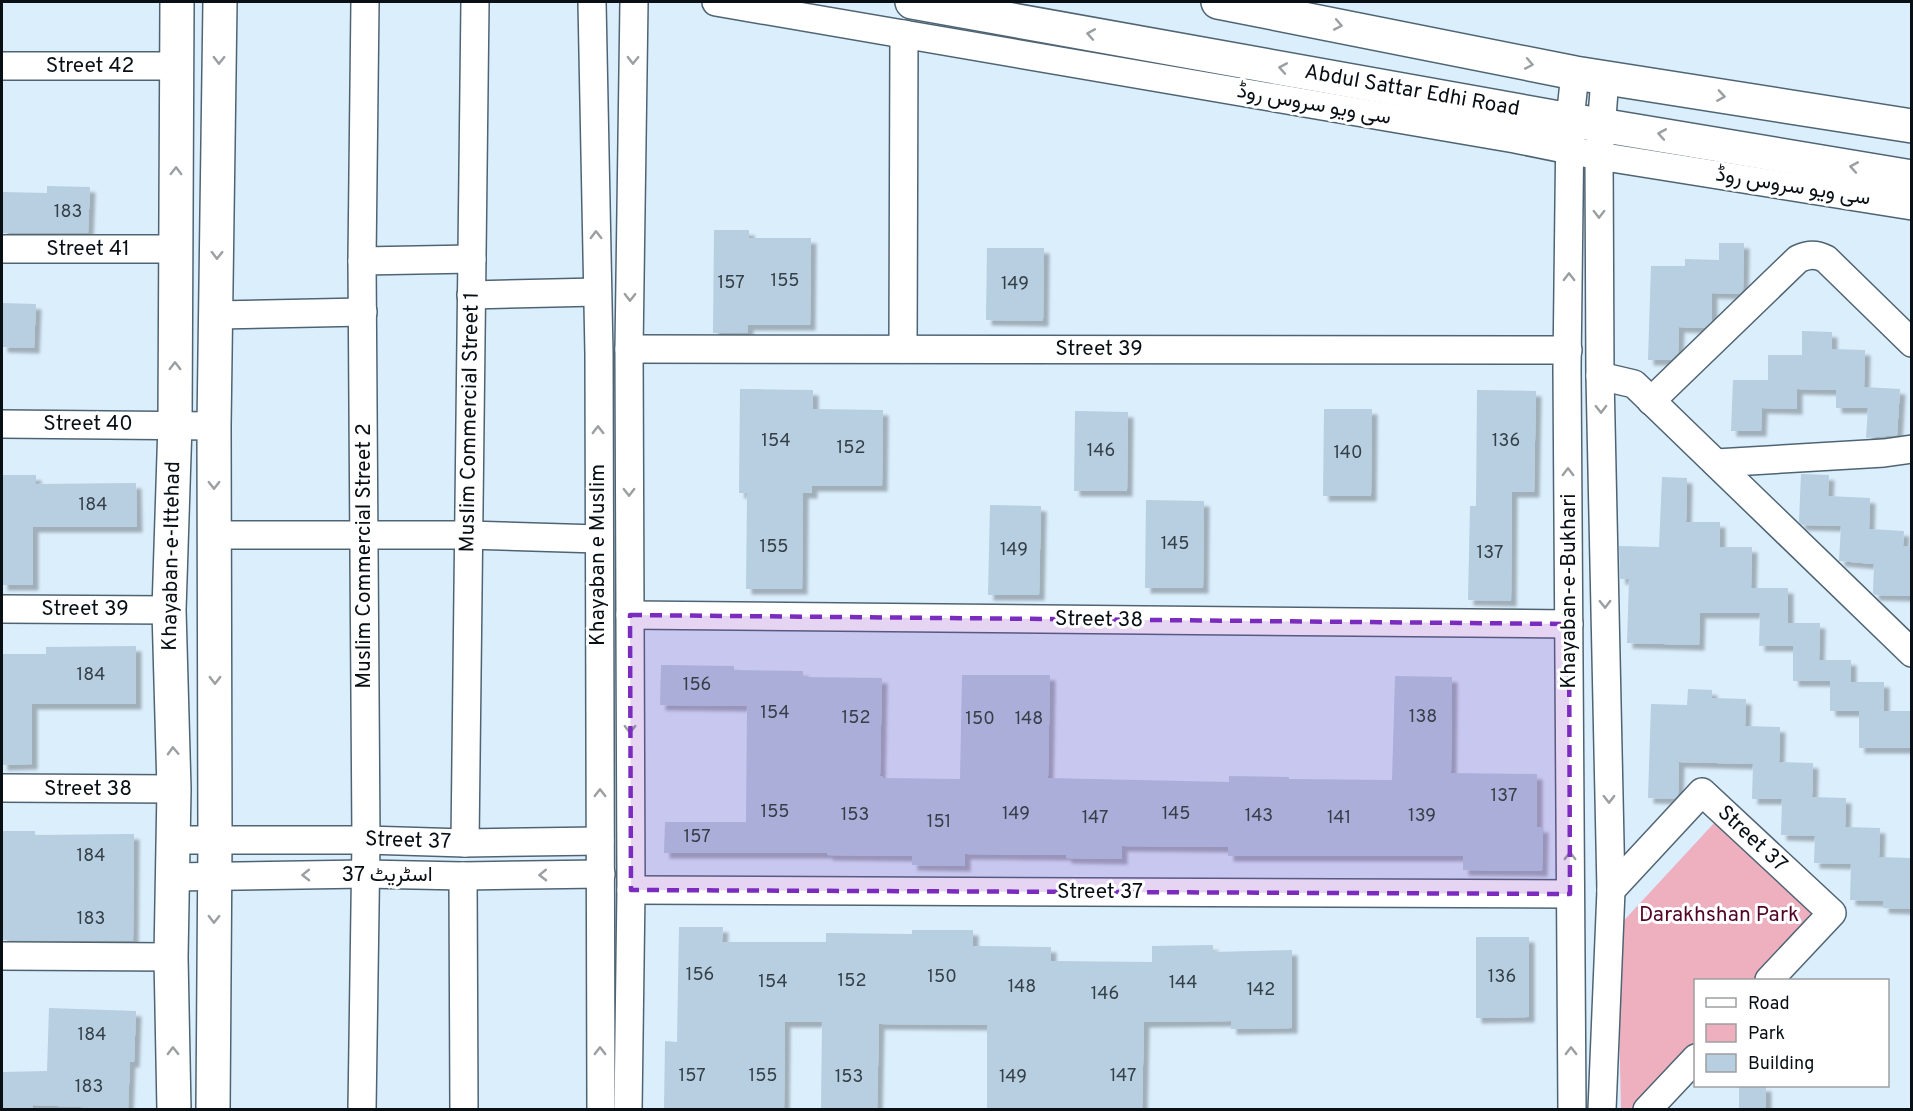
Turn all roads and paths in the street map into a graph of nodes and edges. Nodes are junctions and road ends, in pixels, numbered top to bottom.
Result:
1 (177, 2) edge
2 (220, 2) edge
3 (365, 2) edge
4 (475, 2) edge
5 (592, 2) edge
6 (634, 2) edge
7 (716, 2) edge
8 (912, 2) edge
9 (1218, 2) edge
10 (904, 34) junction
11 (2, 66) edge
12 (178, 66) junction
13 (1590, 75) junction
14 (1911, 126) edge
15 (1570, 135) junction
16 (1601, 140) junction
17 (1911, 177) edge
18 (1911, 206) edge
19 (2, 249) edge
20 (175, 249) junction
21 (472, 260) junction
22 (362, 261) junction
23 (597, 292) junction
24 (471, 295) junction
25 (363, 312) junction
26 (216, 315) junction
27 (1911, 344) edge
28 (629, 349) junction
29 (903, 349) junction
30 (1568, 350) junction
31 (1600, 376) junction
32 (1651, 401) junction
33 (2, 424) edge
34 (175, 424) junction
35 (214, 426) junction
36 (1911, 449) edge
37 (1716, 463) junction
38 (214, 535) junction
39 (364, 535) junction
40 (468, 535) junction
41 (598, 539) junction
42 (2, 609) edge
43 (169, 610) junction
44 (630, 615) junction
45 (1569, 624) junction
46 (1911, 653) edge
47 (630, 691) junction
48 (599, 692) junction
49 (2, 789) edge
50 (174, 789) junction
51 (215, 839) junction
52 (173, 840) junction
53 (366, 840) junction
54 (600, 841) junction
55 (465, 843) junction
56 (365, 874) junction
57 (601, 874) junction
58 (463, 876) junction
59 (215, 877) junction
60 (172, 878) junction
61 (631, 890) junction
62 (1611, 890) junction
63 (1570, 894) junction
64 (2, 956) edge
65 (171, 957) junction
66 (1771, 979) edge
67 (629, 1004) junction
68 (600, 1005) junction
69 (1606, 1015) junction
70 (1571, 1018) junction
71 (1694, 1059) edge
72 (174, 1110) edge
73 (213, 1110) edge
74 (362, 1110) edge
75 (464, 1110) edge
76 (601, 1110) edge
77 (628, 1110) edge
78 (1572, 1110) edge
79 (1602, 1110) edge
80 (1647, 1110) edge

1 - 12 main road, Khayaban-e-Ittehad
2 -> 26 main road, Khayaban-e-Ittehad
3 - 22 street, Muslim Commercial Street 2
4 - 21 street, Muslim Commercial Street 1
23 -> 5 street, Khayaban e Muslim
6 -> 28 street, Khayaban e Muslim
7 - 10 street, سی ویو سروس روڈ
15 -> 8 main road, Abdul Sattar Edhi Road
9 -> 13 main road
10 - 15 street, سی ویو سروس روڈ
10 - 29 street
11 - 12 street, Street 42
20 -> 12 main road, Khayaban-e-Ittehad
13 -> 14 main road
13 - 15 street, Khayaban-e-Bukhari
13 - 16 street, Khayaban-e-Bukhari
15 - 16 main road, Abdul Sattar Edhi Road
30 -> 15 street, Khayaban-e-Bukhari
17 -> 16 main road, Abdul Sattar Edhi Road
16 - 18 street, سی ویو سروس روڈ
16 -> 31 street, Khayaban-e-Bukhari
19 - 20 street, Street 41
34 -> 20 main road, Khayaban-e-Ittehad
21 - 22 street
21 - 24 street, Muslim Commercial Street 1
22 - 25 street, Muslim Commercial Street 2
23 - 24 street
41 -> 23 street, Khayaban e Muslim
24 - 40 street, Muslim Commercial Street 1
25 - 26 street
25 - 39 street, Muslim Commercial Street 2
26 - 35 main road, Khayaban-e-Ittehad
27 - 32 street
28 - 29 street, Street 39
28 -> 44 street, Khayaban e Muslim
29 - 30 street, Street 39
45 -> 30 street, Khayaban-e-Bukhari
31 - 32 street
31 -> 62 street, Khayaban-e-Bukhari
32 - 37 street
33 - 34 street, Street 40
34 - 35 street, Street 40
34 - 43 main road, Khayaban-e-Ittehad
35 -> 38 main road, Khayaban-e-Ittehad
36 - 37 street
37 - 46 street
38 - 39 street
38 -> 51 main road, Khayaban-e-Ittehad
39 - 40 street
39 - 53 street, Muslim Commercial Street 2
40 - 41 street
40 - 55 street, Muslim Commercial Street 1
41 - 48 street, Khayaban e Muslim
42 - 43 street, Street 39
50 -> 43 main road, Khayaban-e-Ittehad
44 - 45 street, Street 38
44 - 47 street, Khayaban e Muslim
63 -> 45 street, Khayaban-e-Bukhari
47 - 48 street
47 -> 61 street, Khayaban e Muslim
54 -> 48 street, Khayaban e Muslim
49 - 50 street, Street 38
50 - 52 main road, Khayaban-e-Ittehad
51 - 52 street, Street 37
51 - 53 street, Street 37
51 - 59 main road, Khayaban-e-Ittehad
52 - 60 main road, Khayaban-e-Ittehad
53 - 55 street, Street 37
53 - 56 street, Muslim Commercial Street 2
54 - 55 street, Street 37
54 - 57 street, Khayaban e Muslim
56 - 58 street, اسٹریٹ 37
56 -> 59 street, اسٹریٹ 37
56 - 74 street, Muslim Commercial Street 2
57 -> 58 street, اسٹریٹ 37
57 - 68 street, Khayaban e Muslim
58 - 75 street
59 - 60 street, اسٹریٹ 37
59 -> 73 main road, Khayaban-e-Ittehad
60 - 65 main road, Khayaban-e-Ittehad
61 - 63 street, Street 37
61 - 67 street, Khayaban e Muslim
62 - 66 street, Street 37
62 - 69 street, Khayaban-e-Bukhari
63 - 70 street, Khayaban-e-Bukhari
64 - 65 street
72 -> 65 main road, Khayaban-e-Ittehad
67 - 68 street
67 - 77 street, Khayaban e Muslim
76 -> 68 street, Khayaban e Muslim
69 - 70 street
69 - 79 street, Khayaban-e-Bukhari
78 -> 70 street, Khayaban-e-Bukhari
71 - 80 street

